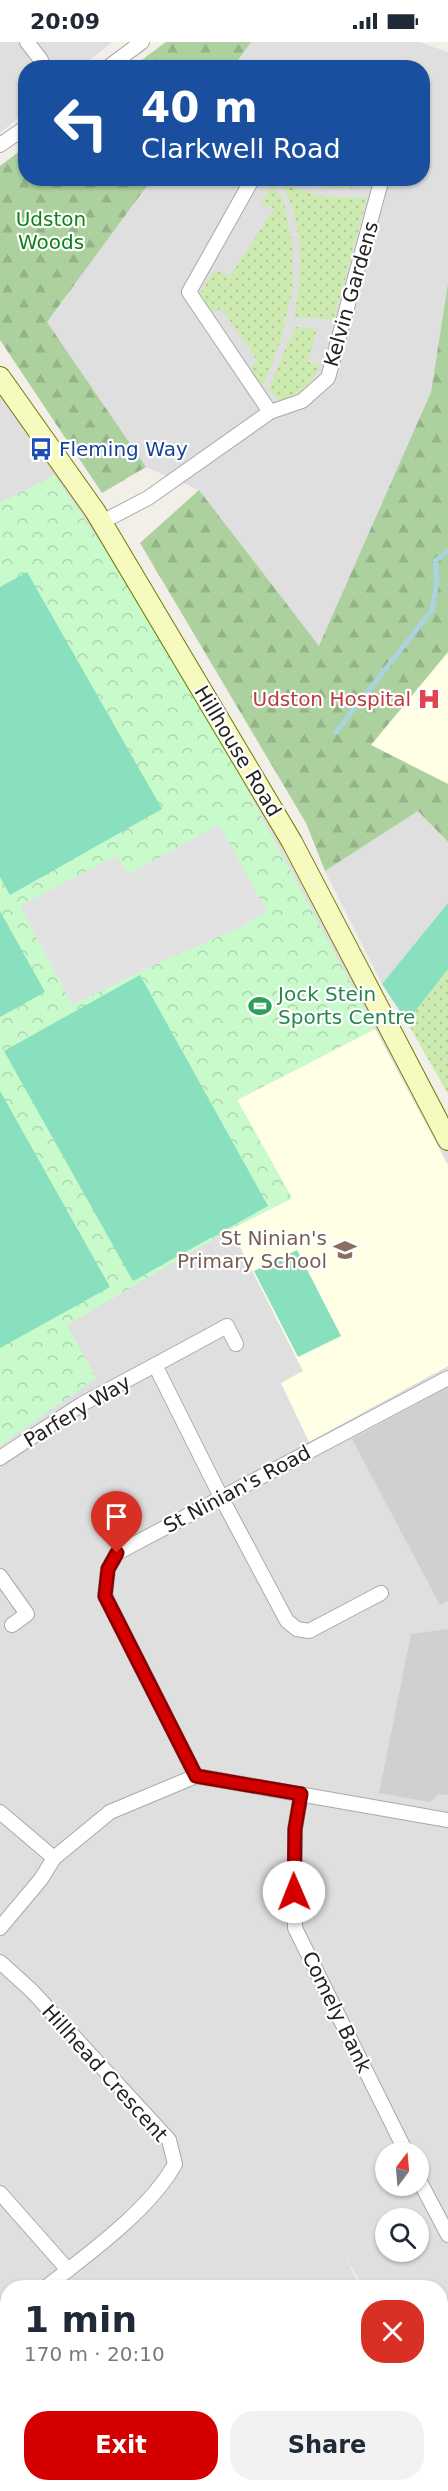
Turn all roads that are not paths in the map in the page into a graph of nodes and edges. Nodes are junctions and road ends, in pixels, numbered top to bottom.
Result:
1 (27, 42) edge
2 (142, 42) edge
3 (41, 60) dead end
4 (118, 60) edge
5 (18, 133) edge
6 (0, 145) edge
7 (249, 186) edge
8 (380, 186) edge
9 (0, 377) edge
10 (270, 412) junction
11 (102, 522) junction
12 (448, 1140) edge
13 (236, 1344) dead end
14 (155, 1365) junction
15 (448, 1378) edge
16 (0, 1458) edge
17 (221, 1497) junction
18 (0, 1576) edge
19 (381, 1593) dead end
20 (12, 1625) dead end
21 (196, 1776) junction
22 (301, 1794) junction
23 (0, 1812) edge
24 (448, 1820) edge
25 (54, 1858) junction
26 (0, 1928) edge
27 (0, 1962) edge
28 (401, 2142) edge
29 (0, 2193) edge
30 (427, 2196) edge
31 (448, 2235) edge
32 (68, 2270) junction
33 (55, 2280) edge

1 - 3 street
2 - 4 street
5 - 6 street
7 - 10 street
8 - 10 street, Kelvin Gardens
9 - 11 street, Hillhouse Road
10 - 11 street, Kelvin Gardens
11 - 12 street, Hillhouse Road
13 - 14 street, Parfery Way
14 - 16 street, Parfery Way
14 - 17 street
15 - 17 street, St Ninian's Road
17 - 19 street
17 - 21 street, St Ninian's Road
18 - 20 street
21 - 22 street
21 - 25 street
22 - 24 street
22 - 28 street, Comely Bank
23 - 25 street
25 - 26 street
27 - 32 street, Hillhead Crescent
29 - 32 street
30 - 31 street
32 - 33 street, Hillhead Crescent

